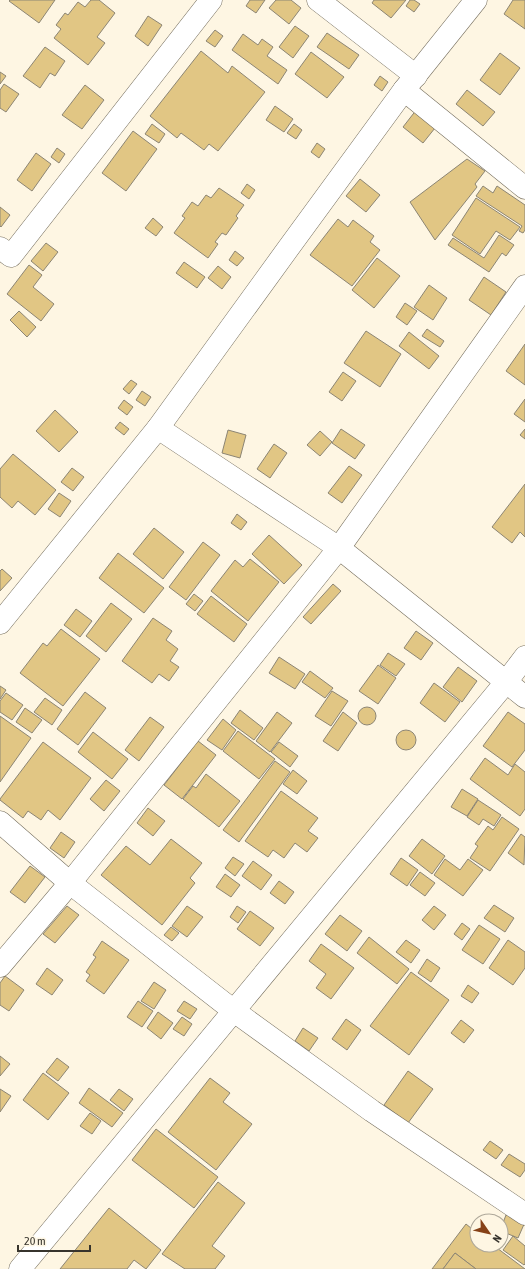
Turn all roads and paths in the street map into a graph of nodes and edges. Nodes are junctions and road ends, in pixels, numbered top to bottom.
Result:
1 (211, 0) edge
2 (318, 0) edge
3 (476, 0) edge
4 (410, 83) junction
5 (525, 188) edge
6 (0, 248) edge
7 (525, 286) edge
8 (158, 428) junction
9 (339, 548) junction
10 (0, 623) edge
11 (525, 657) edge
12 (506, 682) junction
13 (525, 697) edge
14 (0, 822) edge
15 (70, 883) junction
16 (0, 966) edge
17 (234, 1011) junction
18 (525, 1214) edge
19 (20, 1269) edge

1 - 6 street
2 - 4 street
3 - 4 street
4 - 5 street
4 - 8 street
7 - 9 street
8 - 9 street
8 - 10 street
9 - 12 street
9 - 15 street
11 - 12 street
12 - 13 street
12 - 17 street
14 - 15 street
15 - 16 street
15 - 17 street
17 - 18 street
17 - 19 street

